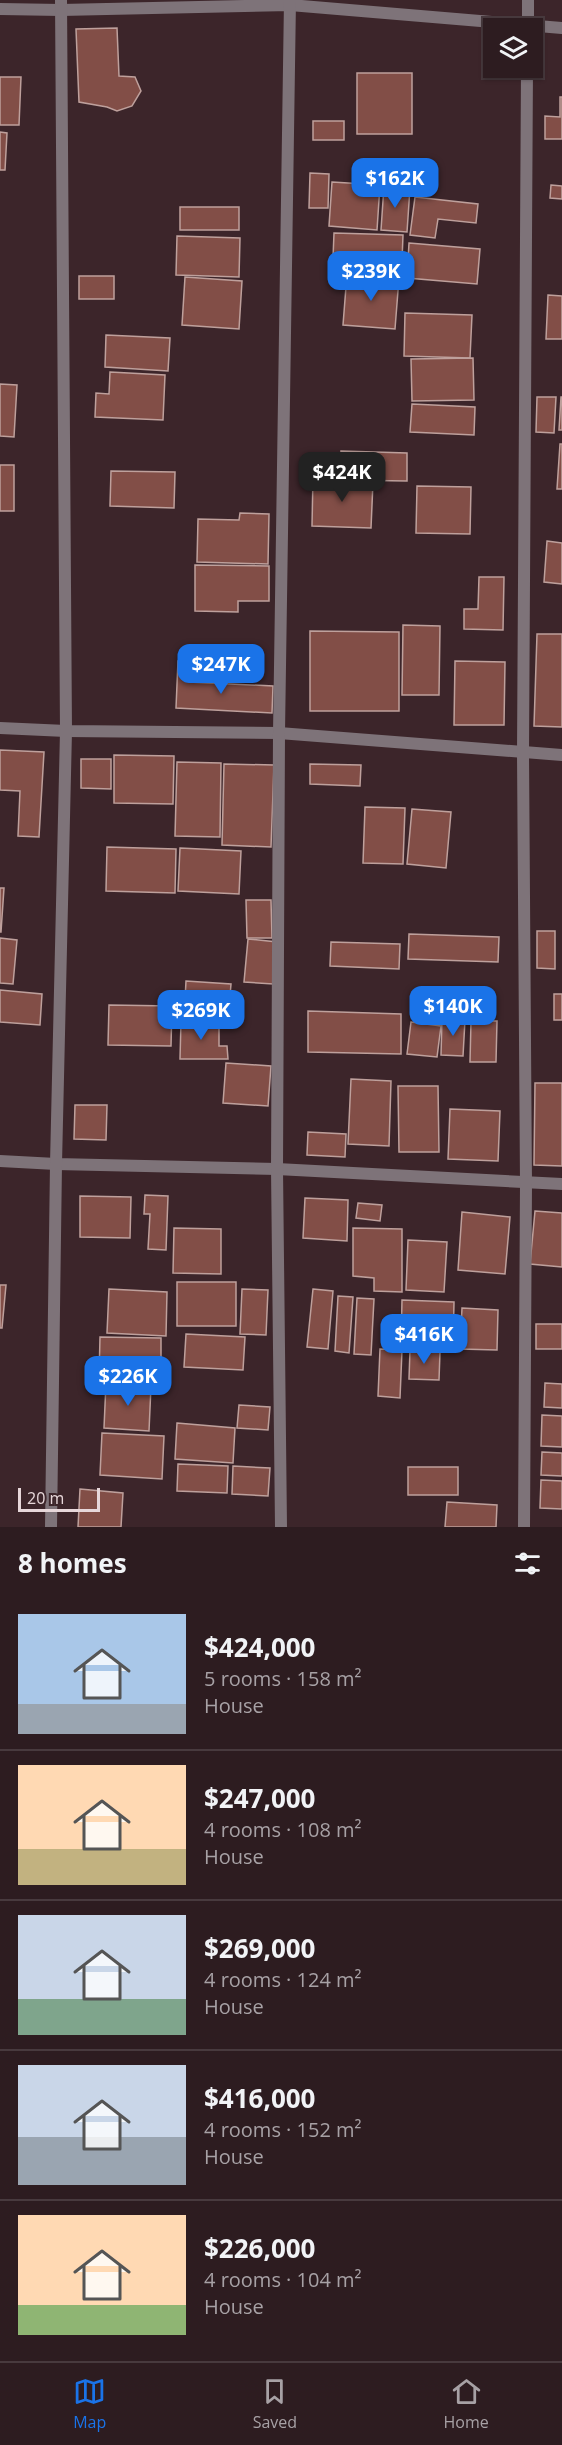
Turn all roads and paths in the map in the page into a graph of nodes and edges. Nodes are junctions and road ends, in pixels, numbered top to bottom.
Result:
1 (528, 0) edge
2 (290, 3) edge
3 (61, 5) edge
4 (0, 9) edge
5 (528, 18) edge
6 (483, 23) edge
7 (543, 28) edge
8 (562, 28) edge
9 (527, 78) edge
10 (0, 728) edge
11 (66, 731) junction
12 (279, 733) junction
13 (523, 753) junction
14 (562, 755) edge
15 (0, 1161) edge
16 (56, 1164) junction
17 (277, 1169) junction
18 (526, 1184) junction
19 (562, 1184) edge
20 (51, 1527) edge
21 (281, 1527) edge
22 (524, 1527) edge

1 - 5 street
2 - 3 street
2 - 6 street
2 - 12 street
3 - 4 street
3 - 11 street
7 - 8 street
9 - 13 street
10 - 11 street
11 - 12 street
11 - 16 street
12 - 13 street
12 - 17 street
13 - 14 street
13 - 18 street
15 - 16 street
16 - 17 street
16 - 20 street
17 - 18 street
17 - 21 street
18 - 19 street
18 - 22 street

